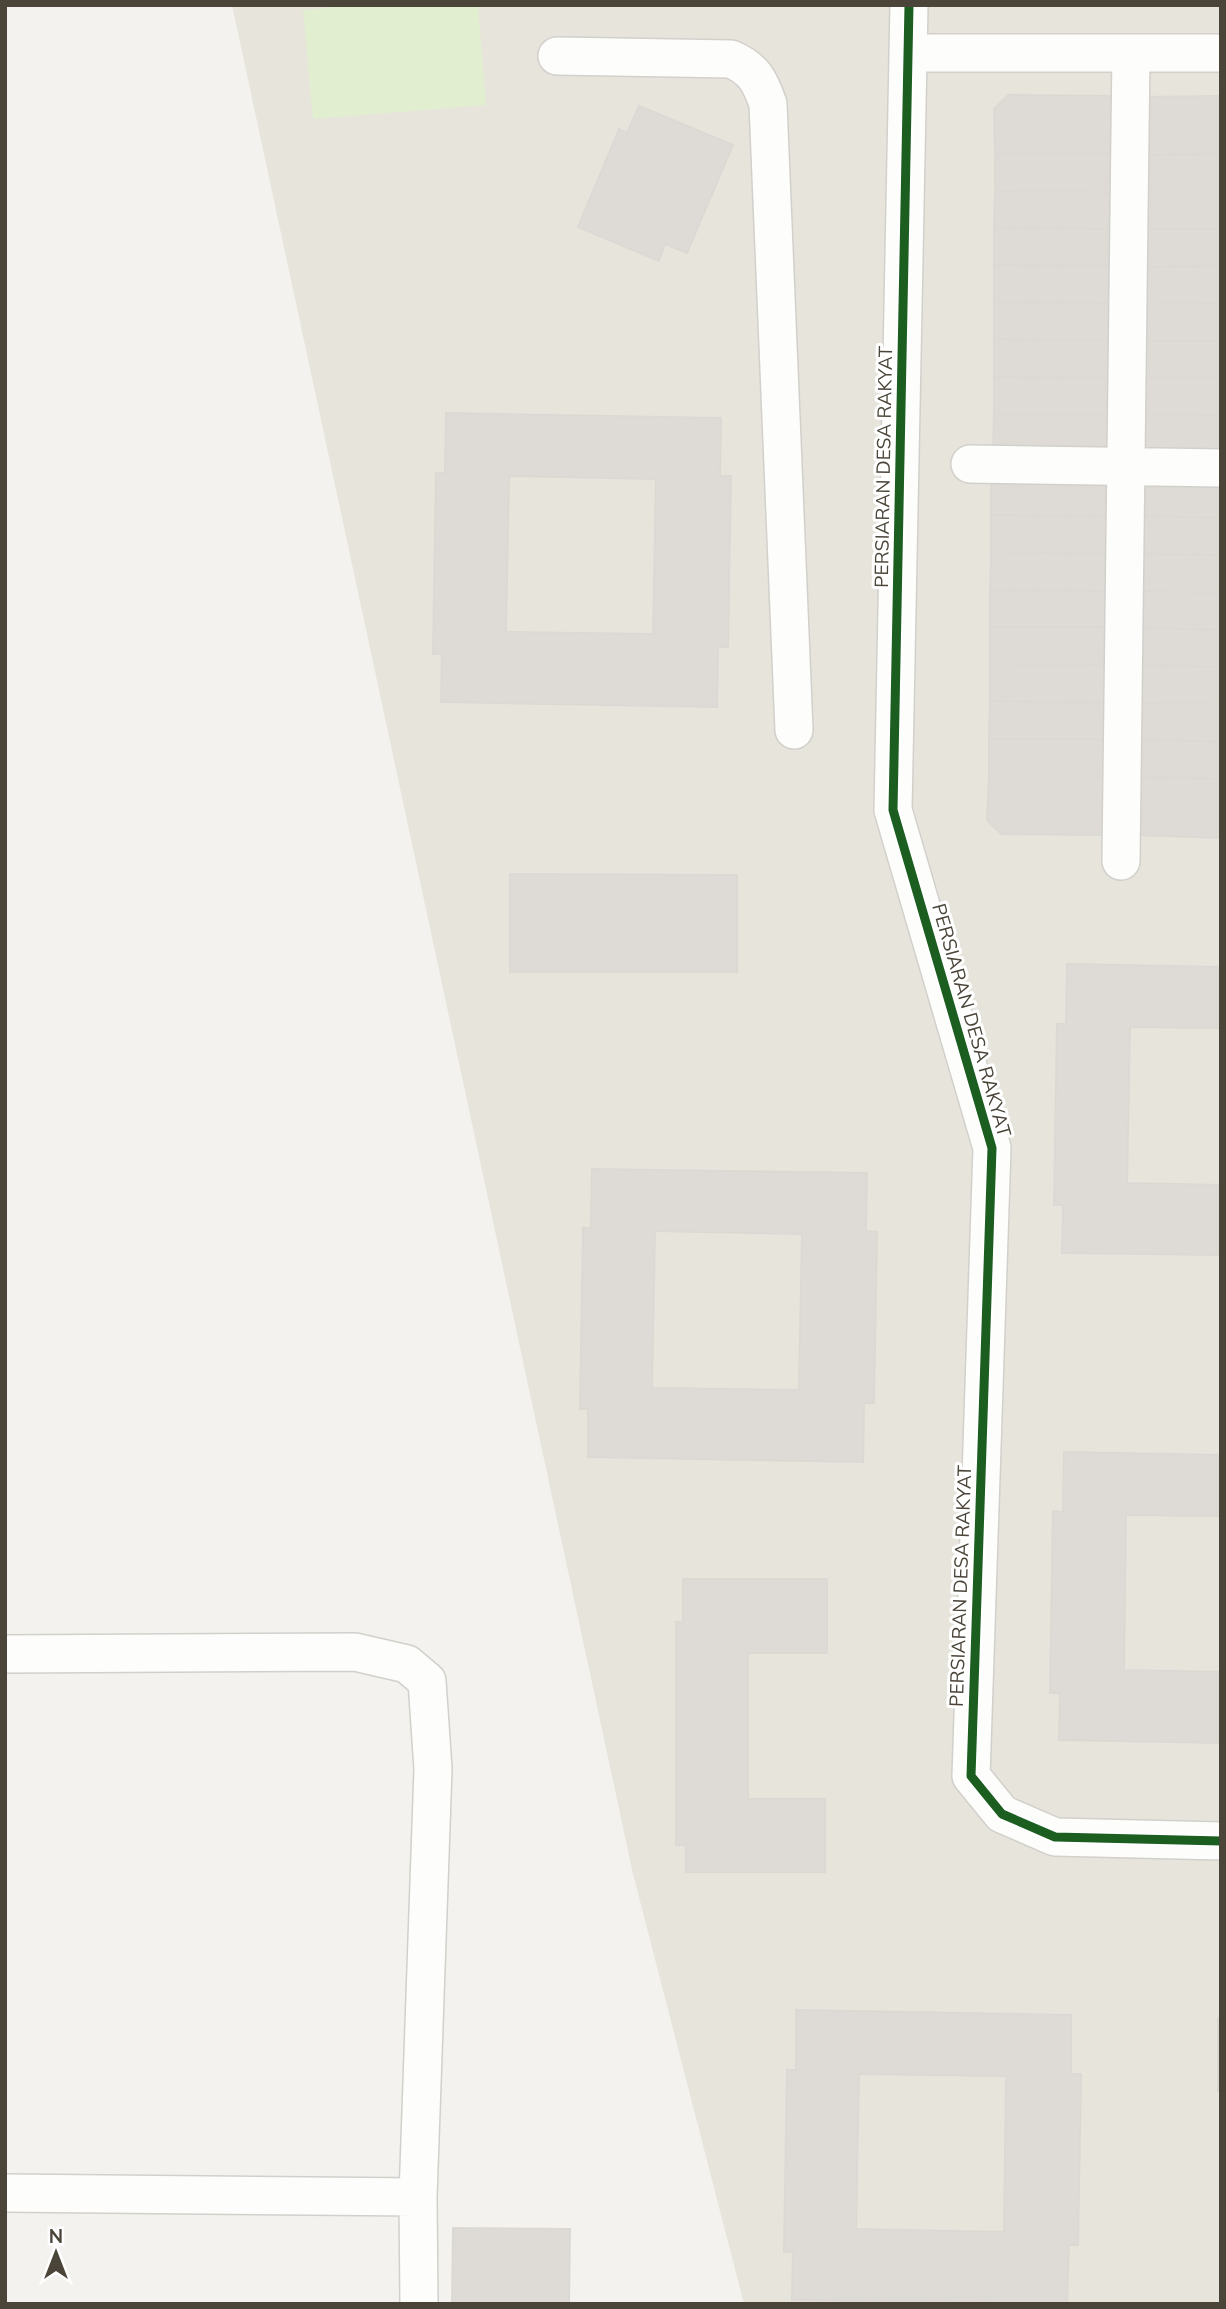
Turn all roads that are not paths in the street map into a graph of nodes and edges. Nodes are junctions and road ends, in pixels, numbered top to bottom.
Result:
1 (908, 5) edge
2 (908, 53) junction
3 (1131, 53) junction
4 (1221, 53) edge
5 (557, 56) dead end
6 (970, 464) dead end
7 (1221, 468) edge
8 (1127, 469) junction
9 (794, 730) dead end
10 (1121, 861) dead end
11 (5, 1654) edge
12 (1221, 1840) edge
13 (5, 2193) edge
14 (418, 2197) junction
15 (419, 2304) edge

1 - 2 street, PERSIARAN DESA RAKYAT
2 - 3 street
2 - 12 street, PERSIARAN DESA RAKYAT
3 - 4 street
3 - 8 street
5 - 9 street
6 - 8 street
7 - 8 street
8 - 10 street
11 - 14 street
13 - 14 street
14 - 15 street

